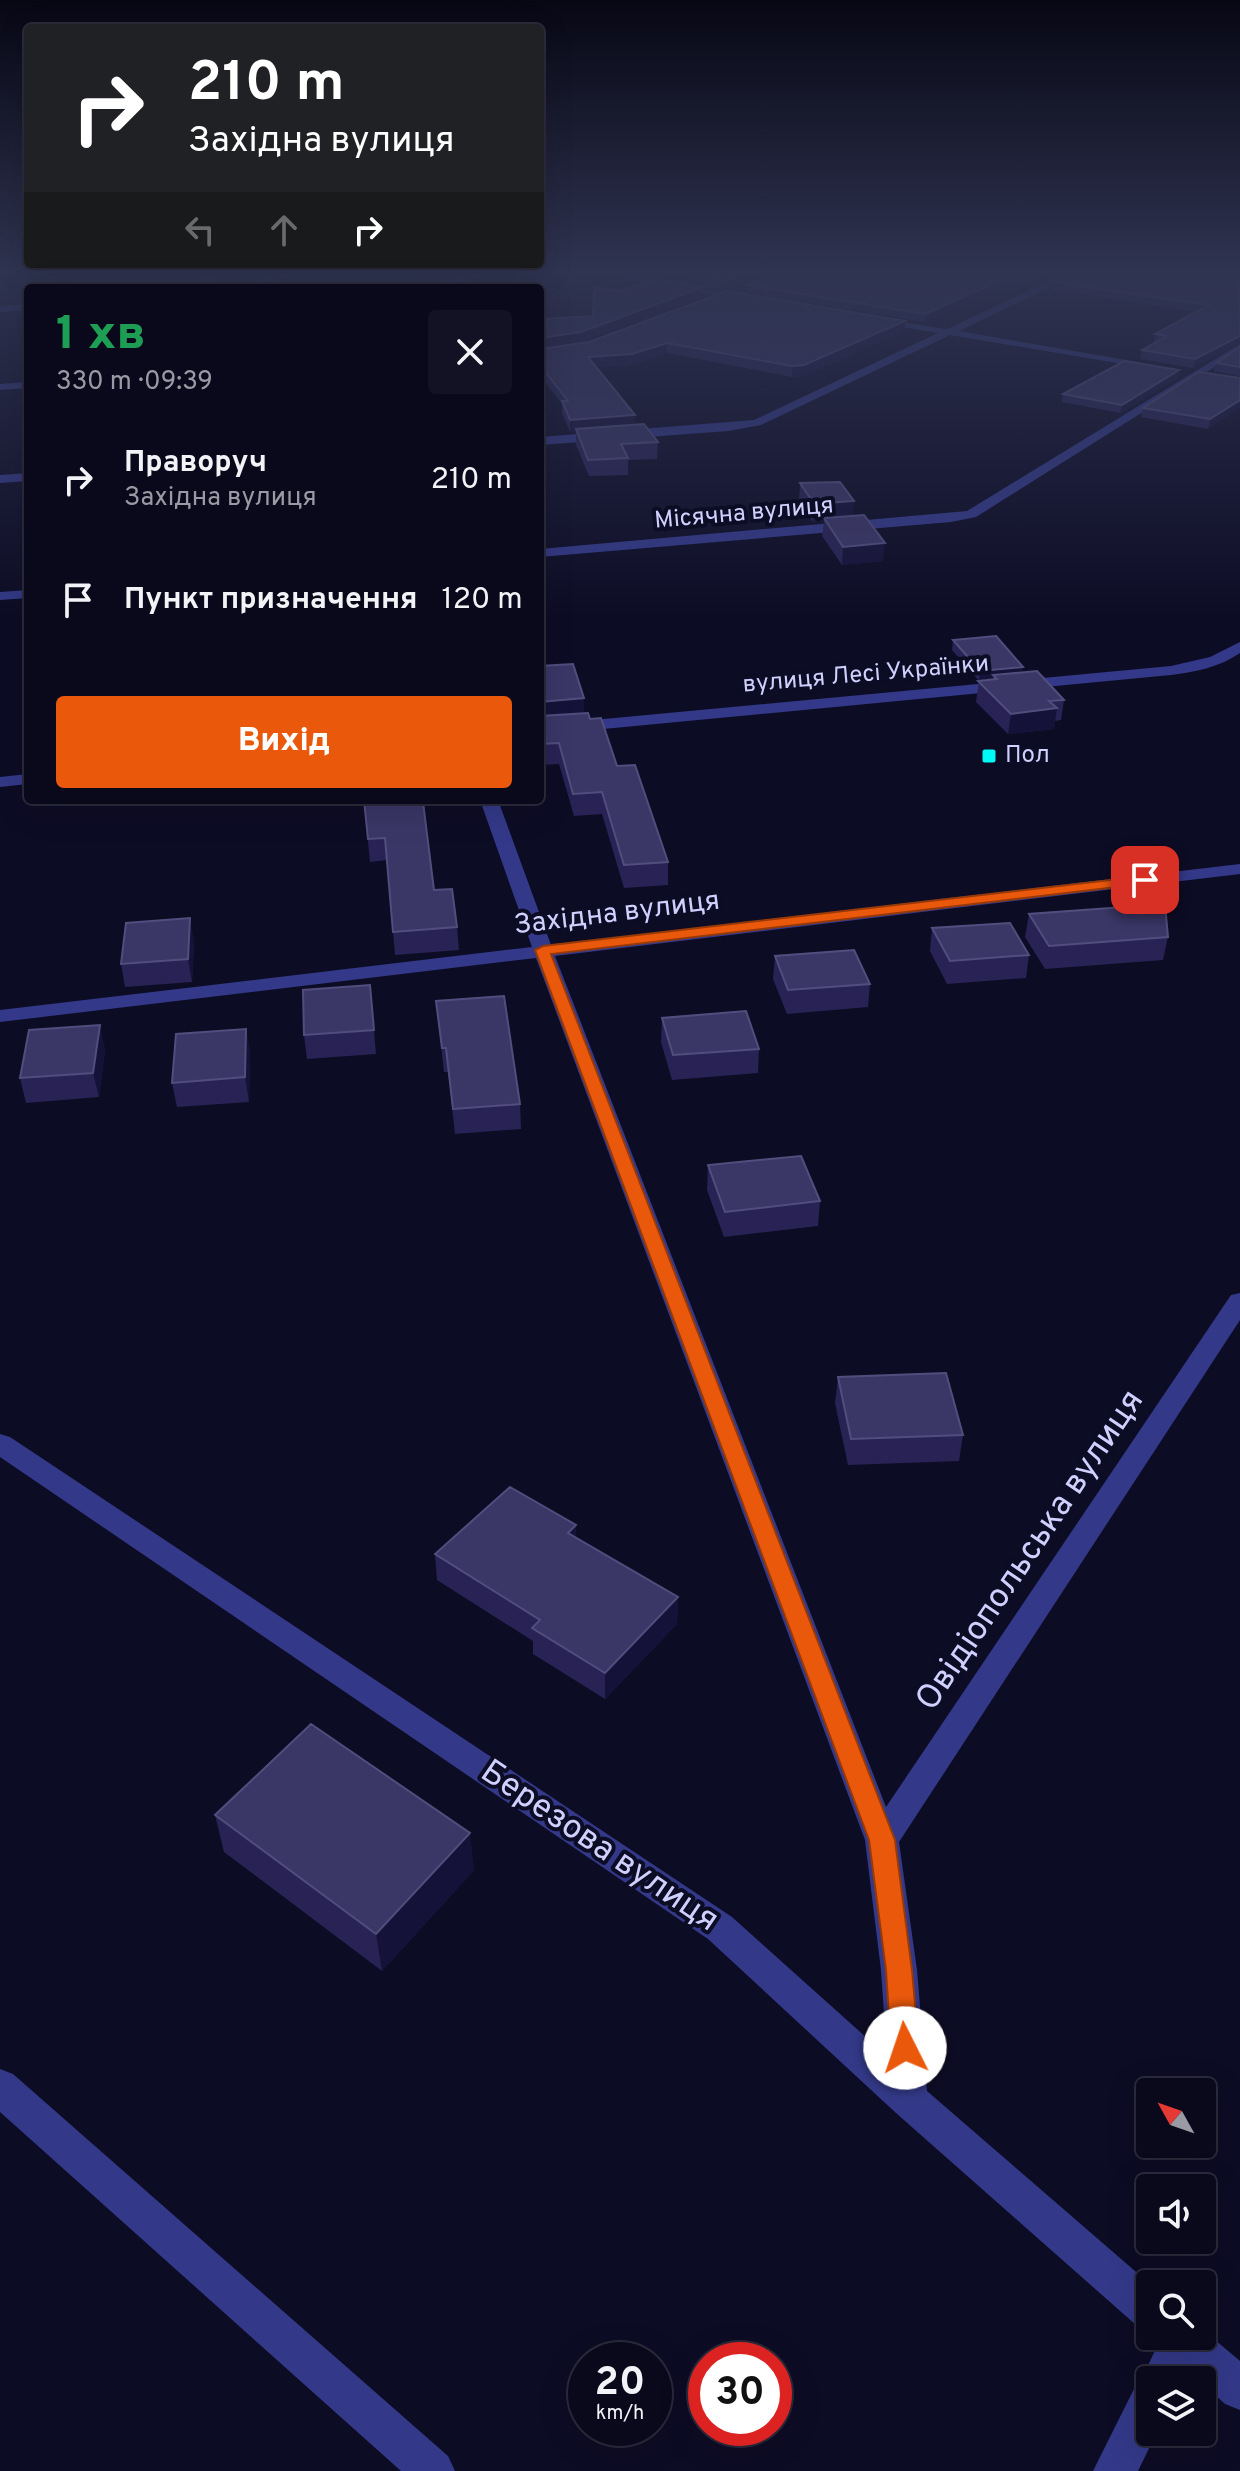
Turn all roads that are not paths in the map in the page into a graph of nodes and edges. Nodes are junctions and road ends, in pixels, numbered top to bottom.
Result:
1 (829, 387) edge
2 (1172, 387) edge
3 (544, 441) edge
4 (24, 477) edge
5 (0, 479) edge
6 (544, 553) edge
7 (24, 594) edge
8 (0, 596) edge
9 (1240, 646) edge
10 (544, 730) edge
11 (24, 779) edge
12 (0, 782) edge
13 (490, 804) edge
14 (1240, 869) edge
15 (543, 950) junction
16 (0, 1016) edge
17 (1240, 1301) edge
18 (0, 1444) edge
19 (882, 1840) junction
20 (0, 2087) edge
21 (909, 2100) junction
22 (1136, 2299) edge
23 (1195, 2350) edge
24 (1240, 2389) edge
25 (1136, 2430) edge
26 (433, 2471) edge
27 (1115, 2471) edge

1 - 3 street
2 - 6 street, Місячна вулиця
4 - 5 street
7 - 8 street
9 - 10 street, вулиця Лесі Українки
11 - 12 street
13 - 15 street
14 - 15 street, Західна вулиця
15 - 16 street, Західна вулиця
15 - 19 street
17 - 19 street, Овідіопольська вулиця
18 - 21 street, Березова вулиця
19 - 21 street
20 - 26 street
21 - 22 street, Березова вулиця
23 - 24 street
25 - 27 street

